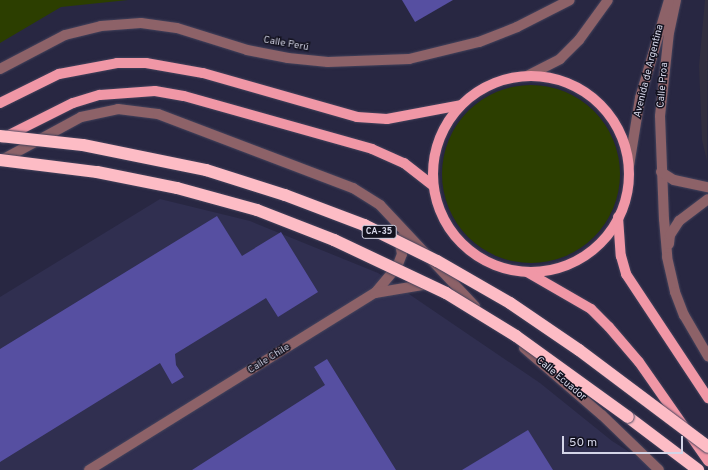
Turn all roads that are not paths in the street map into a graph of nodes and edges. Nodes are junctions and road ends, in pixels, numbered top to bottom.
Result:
1 (570, 0) edge
2 (608, 0) edge
3 (669, 0) edge
4 (676, 0) edge
5 (0, 69) edge
6 (527, 76) junction
7 (0, 103) edge
8 (461, 105) junction
9 (0, 136) edge
10 (0, 140) edge
11 (0, 161) edge
12 (629, 166) junction
13 (662, 172) junction
14 (433, 186) junction
15 (708, 187) edge
16 (708, 199) edge
17 (618, 217) junction
18 (397, 224) junction
19 (667, 257) junction
20 (527, 272) junction
21 (375, 293) junction
22 (459, 293) junction
23 (708, 356) edge
24 (708, 398) edge
25 (708, 447) edge
26 (708, 461) edge
27 (91, 469) edge
28 (659, 470) edge
29 (698, 470) edge

1 - 5 street, Calle Perú
2 - 6 street
3 - 12 street, Avenida de Argentina
4 - 13 street, Calle Proa
6 - 8 main road
6 - 12 main road
7 - 8 main road
8 - 14 main road
9 - 25 highway, CA-35, bridge
10 - 14 main road
11 - 18 street
11 - 29 highway, CA-35, bridge
12 - 17 main road
13 - 15 street
13 - 19 street, Calle Proa
14 - 20 main road
16 - 19 street, Calle Proa
17 - 20 main road
17 - 24 main road
18 - 21 street
18 - 22 street
19 - 23 street, Calle Proa
20 - 26 main road
21 - 22 street, Calle Chile
21 - 27 street, Calle Chile
22 - 28 street, Calle Ecuador

